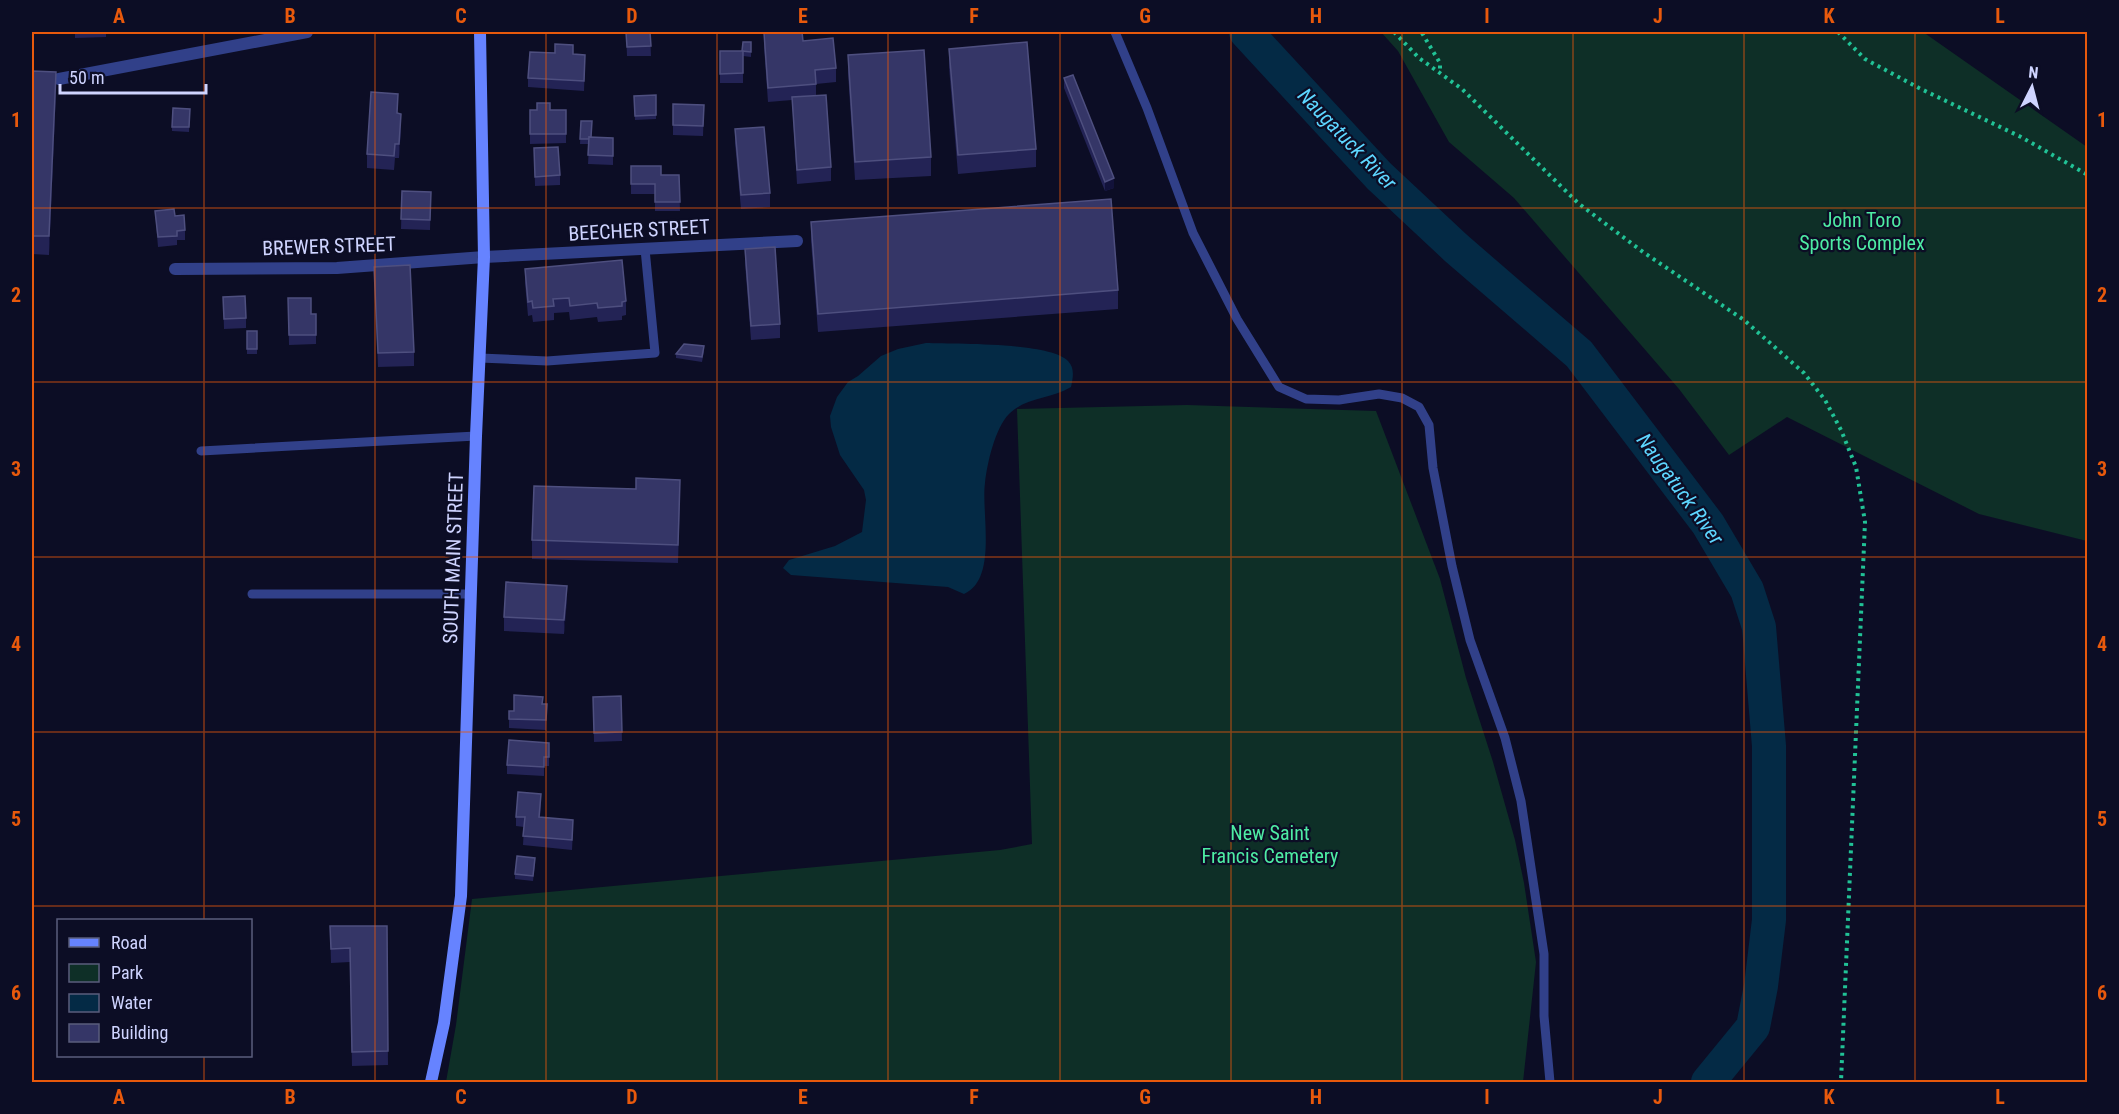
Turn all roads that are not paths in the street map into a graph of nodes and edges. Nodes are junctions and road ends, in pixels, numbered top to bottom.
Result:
1 (306, 32) edge
2 (480, 32) edge
3 (1115, 32) edge
4 (265, 36) edge
5 (59, 79) dead end
6 (797, 241) dead end
7 (645, 249) junction
8 (484, 257) junction
9 (176, 269) dead end
10 (480, 358) junction
11 (476, 436) junction
12 (201, 452) dead end
13 (252, 594) dead end
14 (471, 594) junction
15 (431, 1083) edge
16 (1550, 1083) edge

1 - 4 street
2 - 8 main road, SOUTH MAIN STREET
3 - 16 lane
4 - 5 street
6 - 7 street, BEECHER STREET
7 - 8 street, BEECHER STREET
7 - 10 lane
8 - 9 street, BREWER STREET
8 - 10 main road, SOUTH MAIN STREET
10 - 11 main road, SOUTH MAIN STREET
11 - 12 lane
11 - 14 main road, SOUTH MAIN STREET
13 - 14 lane
14 - 15 main road, SOUTH MAIN STREET

